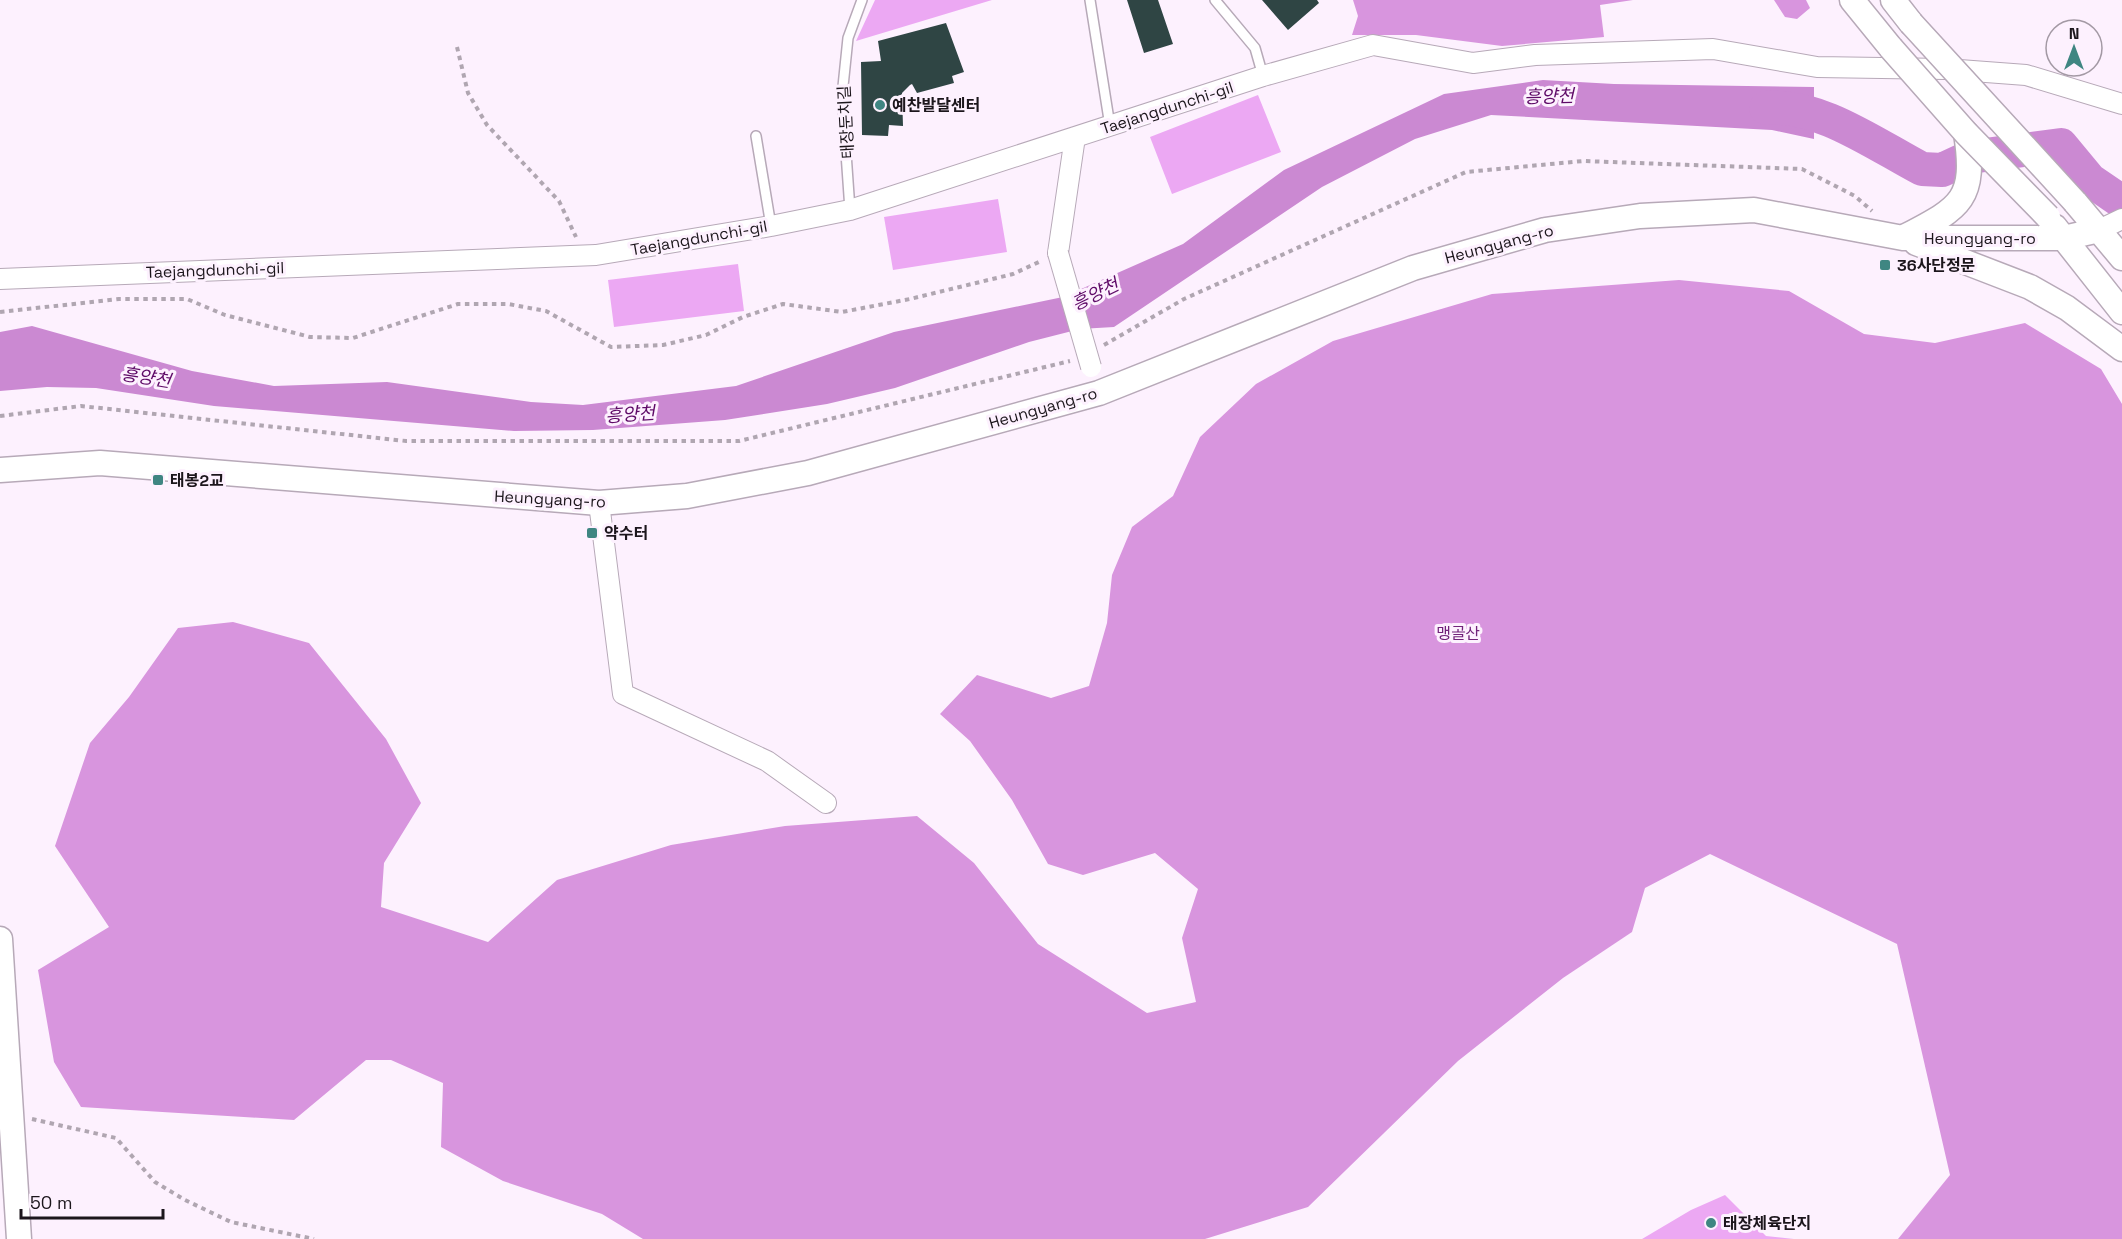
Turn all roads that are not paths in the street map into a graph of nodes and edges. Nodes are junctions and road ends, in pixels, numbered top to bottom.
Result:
1 (862, 0) edge
2 (1090, 0) edge
3 (1215, 0) edge
4 (1852, 0) edge
5 (1893, 0) edge
6 (1263, 76) junction
7 (2122, 104) edge
8 (1110, 126) junction
9 (1966, 133) junction
10 (756, 136) dead end
11 (1075, 137) junction
12 (850, 210) junction
13 (2114, 223) edge
14 (771, 226) junction
15 (1903, 238) junction
16 (2064, 238) junction
17 (2122, 258) edge
18 (0, 279) edge
19 (2122, 312) edge
20 (2122, 349) edge
21 (1099, 393) junction
22 (0, 470) edge
23 (599, 503) junction
24 (826, 804) dead end
25 (0, 939) edge
26 (2, 996) edge
27 (19, 1239) edge

1 - 12 lane, 태장둔치길
2 - 8 lane
3 - 6 lane
4 - 9 street, bridge
5 - 13 street, bridge
6 - 7 street, Taejangdunchi-gil
6 - 8 street, Taejangdunchi-gil
8 - 11 street, Taejangdunchi-gil
9 - 15 street
9 - 16 street, bridge
10 - 14 lane
11 - 12 street, Taejangdunchi-gil
11 - 21 street, bridge
12 - 14 street, Taejangdunchi-gil
13 - 16 street, Heungyang-ro
13 - 17 street
14 - 18 street, Taejangdunchi-gil
15 - 16 street, Heungyang-ro
15 - 20 street
15 - 21 street, Heungyang-ro
16 - 19 street
21 - 23 street, Heungyang-ro
22 - 23 street, Heungyang-ro
23 - 24 street
25 - 26 street
26 - 27 street

